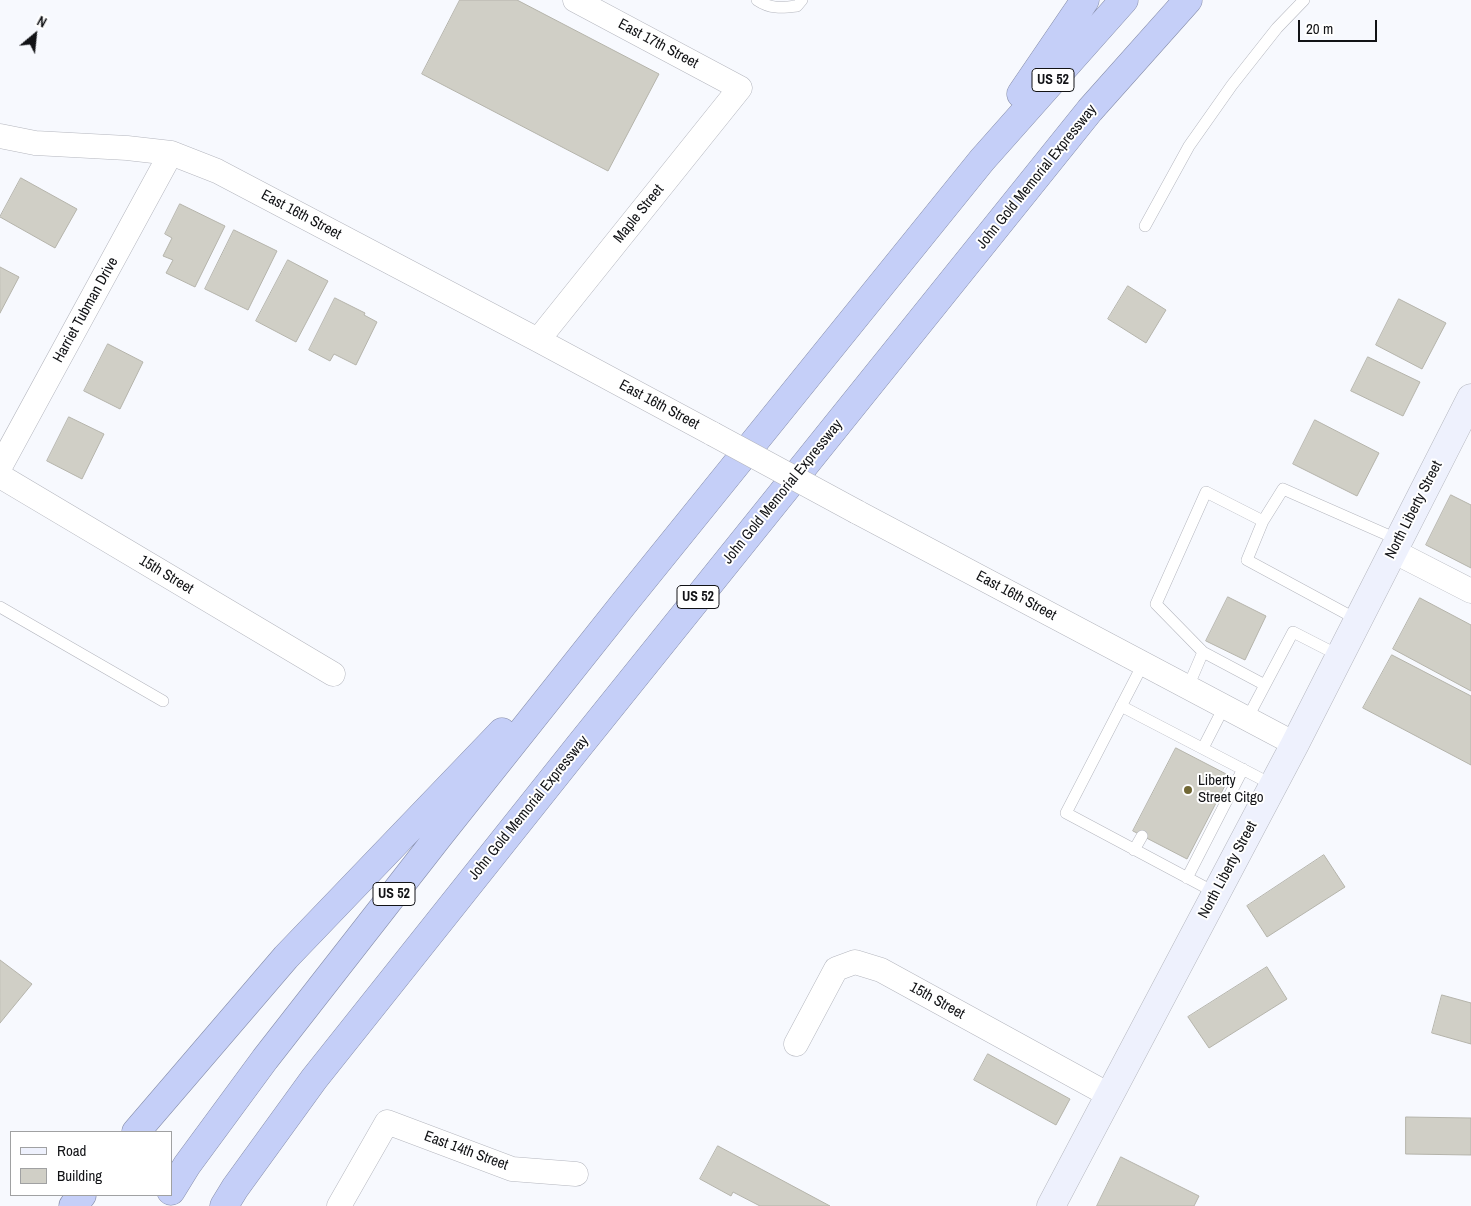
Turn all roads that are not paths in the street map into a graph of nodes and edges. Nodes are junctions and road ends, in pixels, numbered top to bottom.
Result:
1 (576, 0) edge
2 (757, 0) edge
3 (802, 0) edge
4 (1085, 0) edge
5 (1124, 0) edge
6 (1188, 0) edge
7 (1304, 0) edge
8 (740, 88) joint
9 (0, 136) edge
10 (171, 153) junction
11 (982, 160) junction
12 (1145, 226) dead end
13 (538, 340) junction
14 (1471, 398) edge
15 (0, 467) edge
16 (0, 476) edge
17 (1263, 520) junction
18 (1396, 545) junction
19 (1471, 590) edge
20 (625, 602) junction
21 (0, 607) edge
22 (1358, 620) junction
23 (1203, 652) junction
24 (1340, 656) junction
25 (1143, 664) junction
26 (332, 674) dead end
27 (1265, 685) junction
28 (1188, 687) junction
29 (164, 701) dead end
30 (1121, 706) junction
31 (1224, 707) junction
32 (1247, 719) junction
33 (1295, 744) junction
34 (1203, 748) junction
35 (1243, 769) junction
36 (1273, 785) junction
37 (1142, 836) dead end
38 (1134, 850) junction
39 (1187, 878) junction
40 (1216, 894) junction
41 (796, 1044) dead end
42 (1109, 1095) junction
43 (137, 1131) edge
44 (576, 1174) dead end
45 (172, 1190) edge
46 (81, 1196) edge
47 (73, 1206) edge
48 (224, 1206) edge
49 (339, 1206) edge
50 (1051, 1206) edge

1 - 8 street, East 17th Street
2 - 3 lane
4 - 11 highway
5 - 11 highway, US 52
6 - 48 highway, John Gold Memorial Expressway / US 52
7 - 12 lane
8 - 13 street, Maple Street
9 - 10 street, East 16th Street
10 - 13 street, East 16th Street
10 - 15 street, Harriet Tubman Drive
11 - 20 highway, US 52
13 - 25 street, East 16th Street, bridge
14 - 18 main road, North Liberty Street
16 - 26 street, 15th Street
17 - 18 lane
17 - 22 lane
17 - 23 lane
18 - 19 street
18 - 22 main road, North Liberty Street
20 - 43 highway
20 - 45 highway, US 52
21 - 29 lane
22 - 24 main road, North Liberty Street
23 - 27 lane
23 - 28 lane
24 - 27 lane
24 - 33 main road, North Liberty Street
25 - 28 street, East 16th Street
25 - 30 lane
27 - 32 lane
28 - 31 street, East 16th Street
30 - 34 lane
30 - 38 lane
31 - 32 street, East 16th Street
31 - 34 lane
32 - 33 street, East 16th Street
33 - 36 main road, North Liberty Street
34 - 35 lane
35 - 36 lane
35 - 39 lane
36 - 40 main road, North Liberty Street
37 - 38 lane
38 - 39 lane
39 - 40 lane
40 - 42 main road, North Liberty Street
41 - 42 street, 15th Street
42 - 50 main road, North Liberty Street
44 - 49 street, East 14th Street
46 - 47 highway

